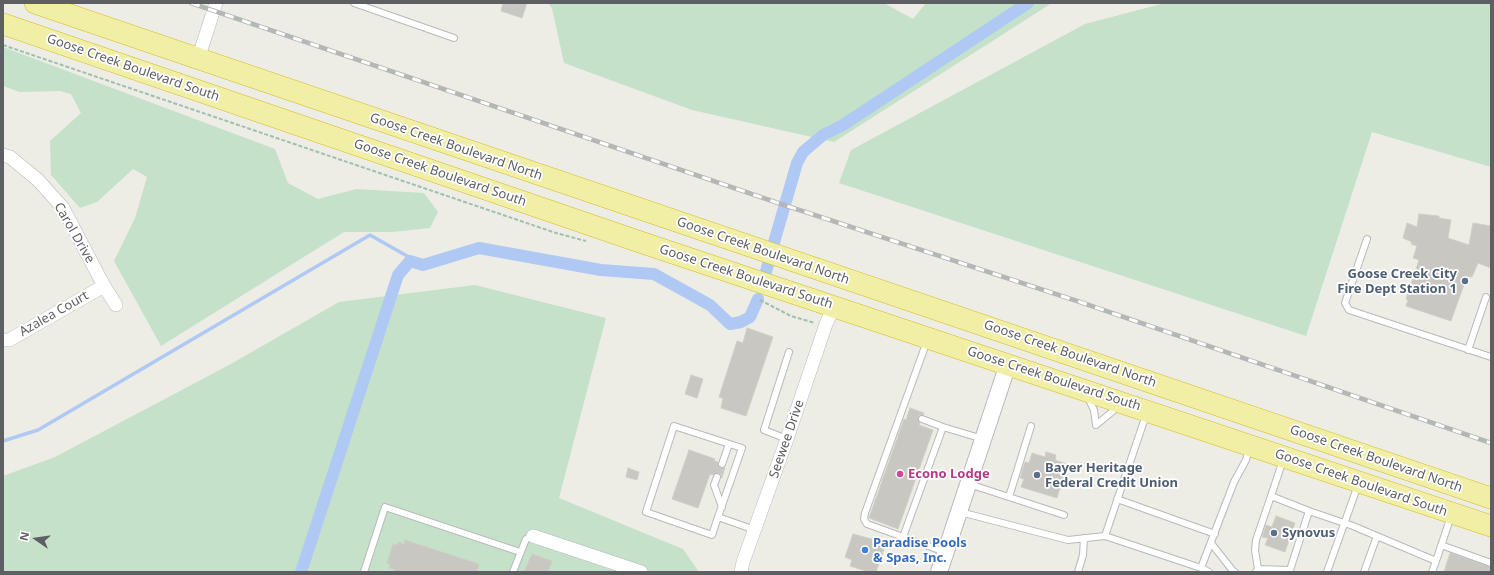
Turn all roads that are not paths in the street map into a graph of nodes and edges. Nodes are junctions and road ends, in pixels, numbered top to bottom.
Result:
1 (34, 3) edge
2 (216, 3) edge
3 (354, 3) edge
4 (3, 24) edge
5 (454, 38) dead end
6 (198, 59) junction
7 (125, 66) junction
8 (260, 112) junction
9 (3, 155) edge
10 (1367, 239) dead end
11 (104, 286) junction
12 (1486, 297) dead end
13 (116, 305) dead end
14 (830, 315) junction
15 (961, 318) junction
16 (928, 337) junction
17 (3, 340) edge
18 (1468, 350) junction
19 (789, 352) dead end
20 (1068, 354) junction
21 (1491, 357) edge
22 (1008, 364) junction
23 (1084, 389) junction
24 (1124, 403) junction
25 (1148, 411) junction
26 (901, 412) junction
27 (908, 414) dead end
28 (922, 419) dead end
29 (943, 426) junction
30 (1031, 426) dead end
31 (787, 439) junction
32 (983, 439) junction
33 (729, 444) junction
34 (1251, 446) junction
35 (1284, 457) junction
36 (722, 464) dead end
37 (717, 476) dead end
38 (1359, 482) junction
39 (968, 484) junction
40 (1009, 496) junction
41 (1271, 496) junction
42 (1491, 498) edge
43 (1117, 499) junction
44 (722, 507) junction
45 (1309, 511) junction
46 (958, 512) junction
47 (1452, 513) junction
48 (1064, 515) dead end
49 (718, 517) junction
50 (1344, 523) junction
51 (1491, 526) edge
52 (755, 530) junction
53 (1215, 534) junction
54 (534, 536) joint
55 (1105, 536) junction
56 (1377, 536) junction
57 (903, 537) junction
58 (1084, 538) junction
59 (1211, 543) junction
60 (1441, 545) junction
61 (520, 552) junction
62 (945, 552) junction
63 (1436, 561) junction
64 (1491, 563) edge
65 (1201, 568) junction
66 (1257, 570) edge
67 (1290, 571) edge
68 (364, 572) edge
69 (513, 572) edge
70 (641, 572) edge
71 (741, 572) edge
72 (939, 572) edge
73 (1078, 572) edge
74 (1208, 572) edge
75 (1235, 572) edge
76 (1328, 572) edge
77 (1364, 572) edge
78 (1432, 572) edge

1 - 6 highway, Goose Creek Boulevard North
2 - 6 street
3 - 5 lane
4 - 7 highway, Goose Creek Boulevard South
6 - 7 highway
6 - 8 highway
6 - 15 highway, Goose Creek Boulevard North
7 - 8 highway, Goose Creek Boulevard South
8 - 14 highway, Goose Creek Boulevard South
9 - 11 street, Carol Drive
10 - 18 lane
11 - 13 street, Carol Drive
11 - 17 street, Azalea Court
12 - 18 lane
14 - 16 highway, Goose Creek Boulevard South
14 - 31 street, Seewee Drive
15 - 20 highway, Goose Creek Boulevard North
15 - 22 highway
16 - 22 highway, Goose Creek Boulevard South
16 - 26 lane
18 - 21 lane
19 - 31 lane
20 - 22 highway
20 - 42 highway, Goose Creek Boulevard North
22 - 23 highway, Goose Creek Boulevard South
22 - 32 street
23 - 24 highway, Goose Creek Boulevard South
23 - 24 lane
24 - 25 highway, Goose Creek Boulevard South
25 - 34 highway, Goose Creek Boulevard South
25 - 43 lane
26 - 27 lane
26 - 57 lane
28 - 29 lane
29 - 32 lane
29 - 57 lane
30 - 40 lane
31 - 52 street, Seewee Drive
32 - 39 street
33 - 36 lane
33 - 44 lane
33 - 49 lane
34 - 35 highway, Goose Creek Boulevard South
34 - 53 lane
35 - 38 highway, Goose Creek Boulevard South
35 - 41 lane
37 - 44 lane
38 - 47 highway, Goose Creek Boulevard South
38 - 50 lane
39 - 40 lane
39 - 46 street
40 - 48 lane
41 - 45 lane
41 - 66 lane
43 - 53 lane
43 - 55 lane
44 - 49 lane
45 - 50 lane
45 - 67 lane
46 - 58 lane
46 - 62 street
47 - 51 highway, Goose Creek Boulevard South
47 - 60 lane
49 - 52 lane
50 - 56 lane
50 - 76 lane
52 - 71 street, Seewee Drive
53 - 59 lane
54 - 61 lane
54 - 70 street
55 - 58 lane
55 - 65 lane
56 - 63 lane
56 - 77 lane
57 - 62 lane
58 - 73 lane
59 - 65 lane
59 - 75 lane
60 - 63 lane
60 - 64 lane
61 - 68 lane
61 - 69 lane
62 - 72 street
63 - 78 lane
65 - 74 lane
66 - 67 lane

